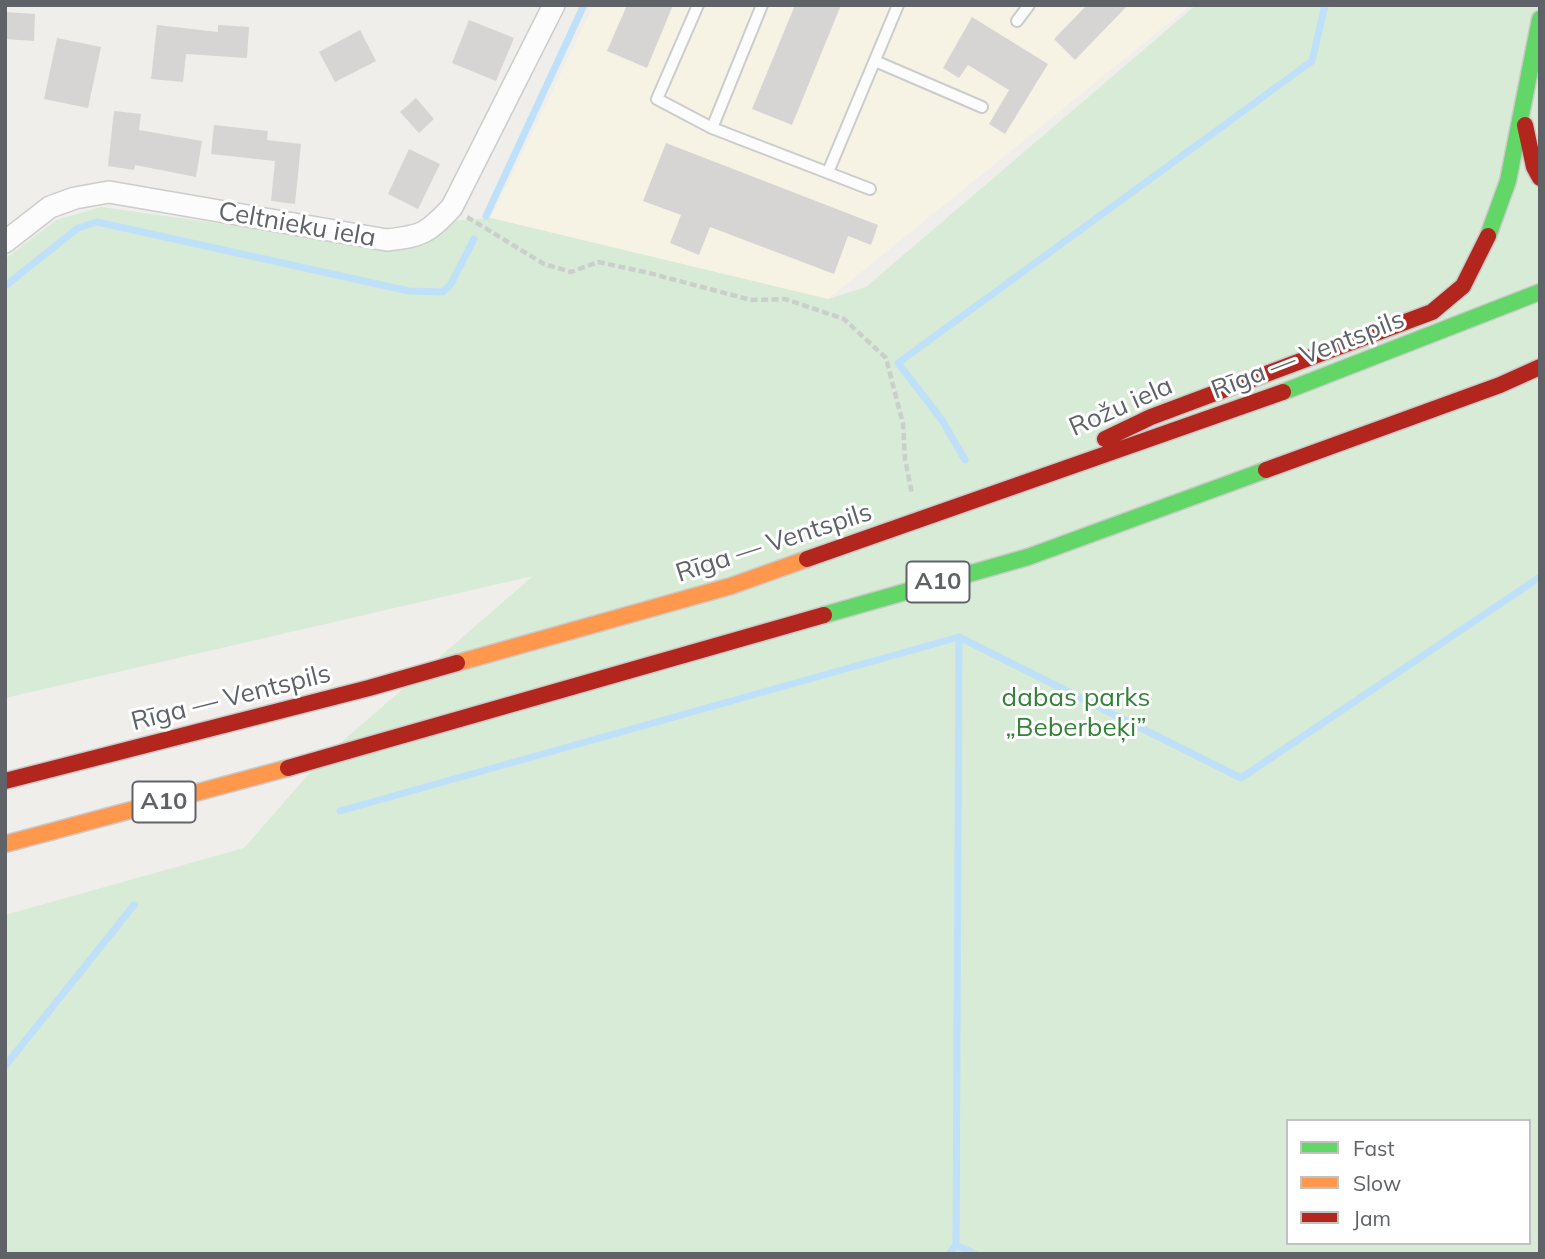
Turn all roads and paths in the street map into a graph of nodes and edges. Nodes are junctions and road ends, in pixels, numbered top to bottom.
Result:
1 (554, 5) edge
2 (698, 5) edge
3 (762, 5) edge
4 (898, 5) edge
5 (1028, 5) edge
6 (1540, 19) edge
7 (1017, 21) dead end
8 (875, 61) junction
9 (982, 107) dead end
10 (1523, 113) junction
11 (712, 128) junction
12 (828, 172) junction
13 (1540, 178) edge
14 (870, 188) dead end
15 (452, 207) junction
16 (5, 242) edge
17 (1540, 292) edge
18 (1540, 367) edge
19 (1017, 487) junction
20 (916, 522) junction
21 (5, 782) edge
22 (5, 844) edge

1 - 15 street, Celtnieku iela
2 - 11 lane
3 - 11 lane
4 - 8 lane
5 - 7 lane
6 - 10 main road, Rožu iela
8 - 9 lane
8 - 12 lane
10 - 13 main road, Rožu iela
10 - 19 main road, Rožu iela
11 - 12 lane
12 - 14 lane
15 - 16 street, Celtnieku iela
15 - 20 path
17 - 19 main road, Rīga — Ventspils / A10
18 - 22 main road, A10
19 - 20 main road, Rīga — Ventspils / A10
20 - 21 main road, Rīga — Ventspils / A10

